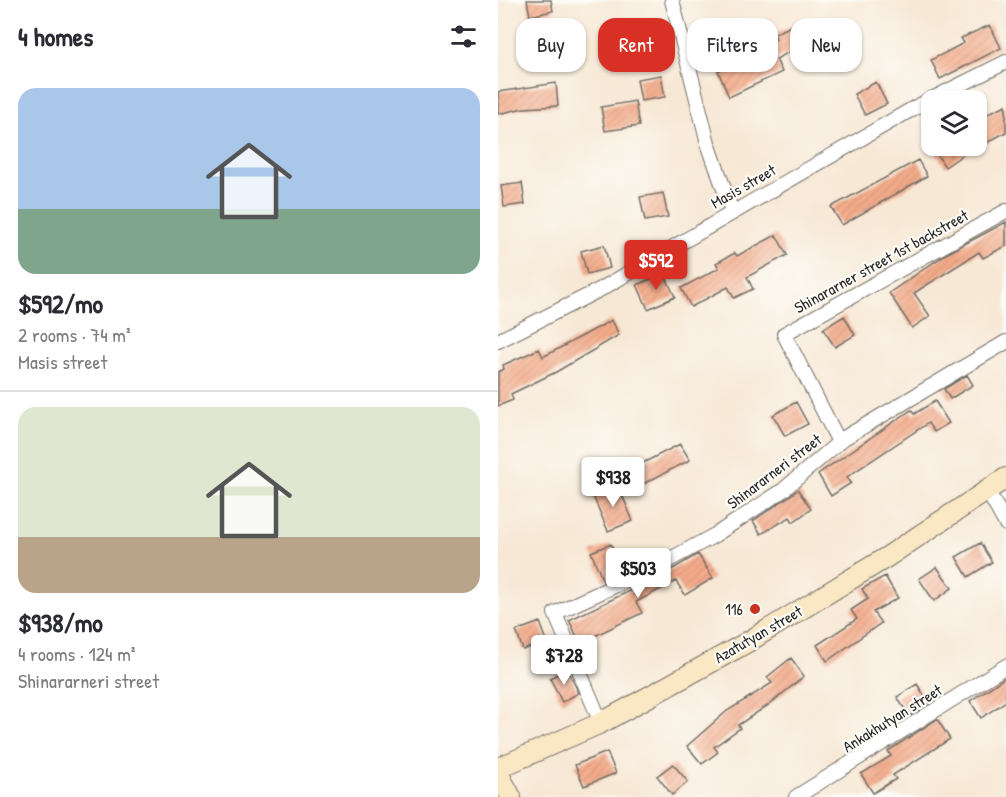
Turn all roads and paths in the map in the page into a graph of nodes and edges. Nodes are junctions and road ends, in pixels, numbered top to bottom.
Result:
1 (672, 0) edge
2 (1006, 62) edge
3 (1006, 211) edge
4 (732, 212) junction
5 (498, 340) edge
6 (1006, 342) edge
7 (839, 442) junction
8 (1006, 478) edge
9 (988, 492) junction
10 (1006, 524) edge
11 (1006, 666) edge
12 (601, 723) junction
13 (498, 768) edge
14 (498, 773) edge
15 (511, 797) edge
16 (796, 797) edge

1 - 4 street
2 - 4 street, Masis street
3 - 7 street, Shinararner street 1st backstreet
4 - 5 street, Masis street
6 - 7 street, Shinararneri street
7 - 12 street, Shinararneri street
8 - 9 street, Azatutyan street
9 - 10 street
9 - 12 street, Azatutyan street
11 - 16 street, Ankakhutyan street
12 - 13 street, Azatutyan street
14 - 15 street

